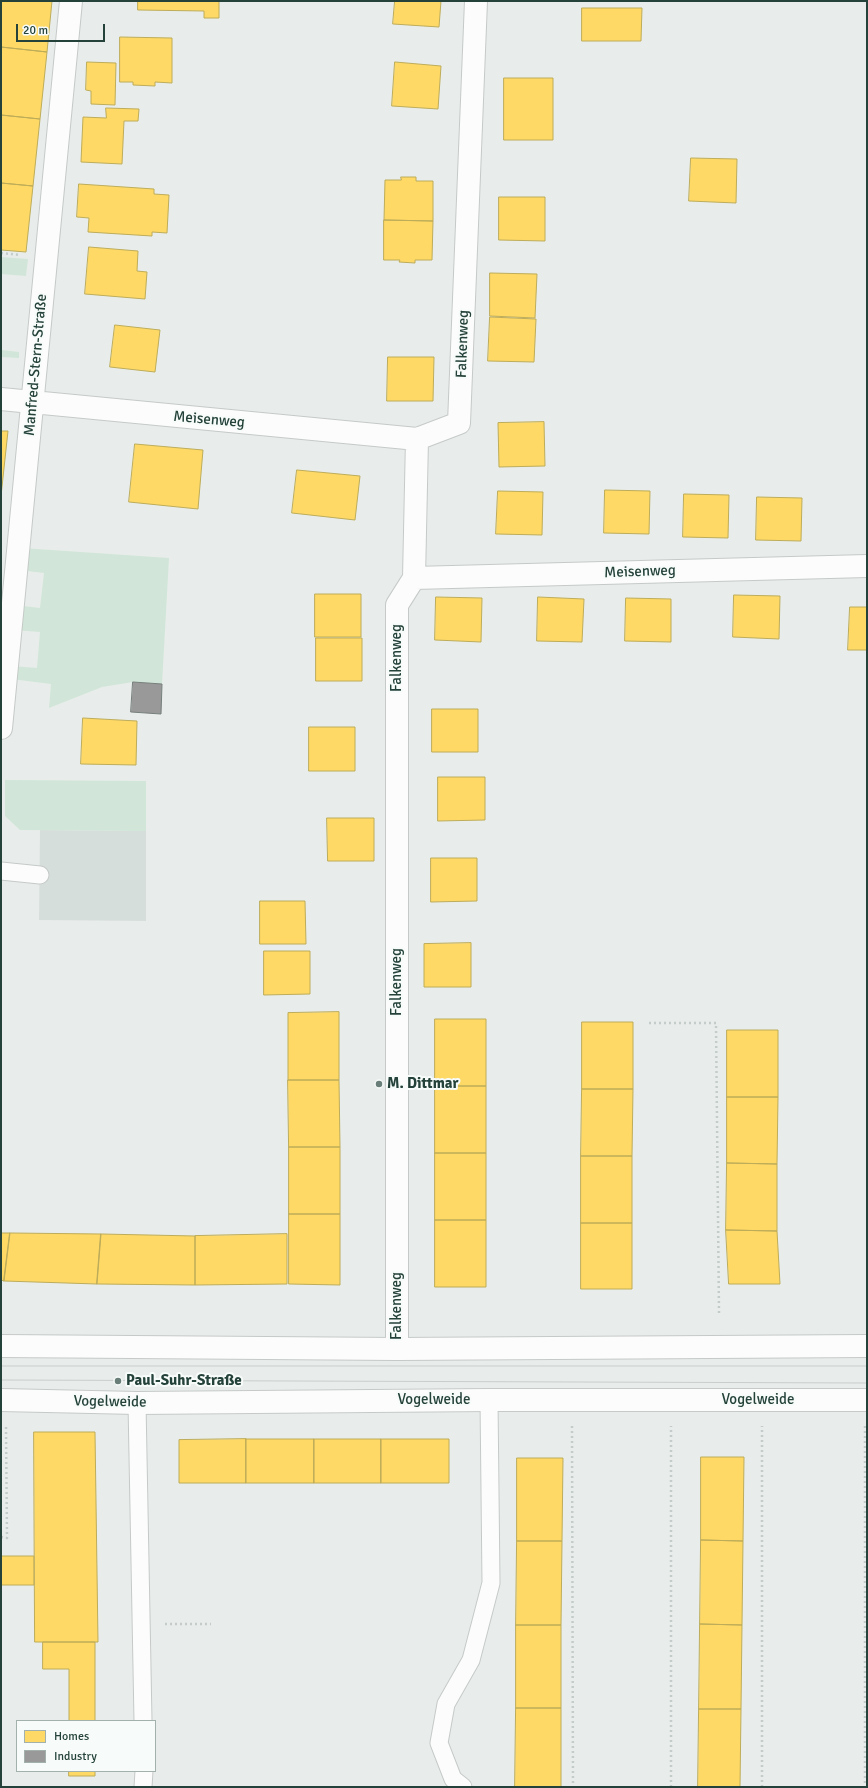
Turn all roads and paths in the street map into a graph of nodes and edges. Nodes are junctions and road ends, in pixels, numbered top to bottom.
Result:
1 (70, 1) edge
2 (476, 1) edge
3 (1, 399) edge
4 (32, 403) junction
5 (417, 439) junction
6 (867, 566) edge
7 (414, 578) junction
8 (1, 728) edge
9 (1, 871) edge
10 (40, 875) dead end
11 (648, 1023) dead end
12 (718, 1313) dead end
13 (1, 1346) edge
14 (867, 1346) edge
15 (398, 1348) junction
16 (1, 1400) edge
17 (489, 1400) junction
18 (867, 1400) edge
19 (137, 1403) junction
20 (671, 1423) dead end
21 (762, 1423) dead end
22 (865, 1423) dead end
23 (572, 1424) dead end
24 (6, 1426) dead end
25 (1, 1537) edge
26 (211, 1624) dead end
27 (141, 1625) junction
28 (143, 1720) edge
29 (144, 1772) edge
30 (143, 1787) edge
31 (463, 1787) edge
32 (572, 1787) edge
33 (670, 1787) edge
34 (762, 1787) edge
35 (865, 1787) edge

1 - 4 street, Manfred-Stern-Straße
2 - 5 street, Falkenweg
3 - 4 street, Meisenweg
4 - 5 street, Meisenweg
4 - 8 street, Manfred-Stern-Straße
5 - 7 street
6 - 7 street, Meisenweg
7 - 15 street, Falkenweg
9 - 10 lane
11 - 12 path
13 - 15 street
14 - 15 street
16 - 19 street, Vogelweide
17 - 18 street, Vogelweide
17 - 19 street, Vogelweide
17 - 31 lane
19 - 27 lane
20 - 33 path
21 - 34 path
22 - 35 path
23 - 32 path
24 - 25 path
26 - 27 path
27 - 28 lane
29 - 30 lane

